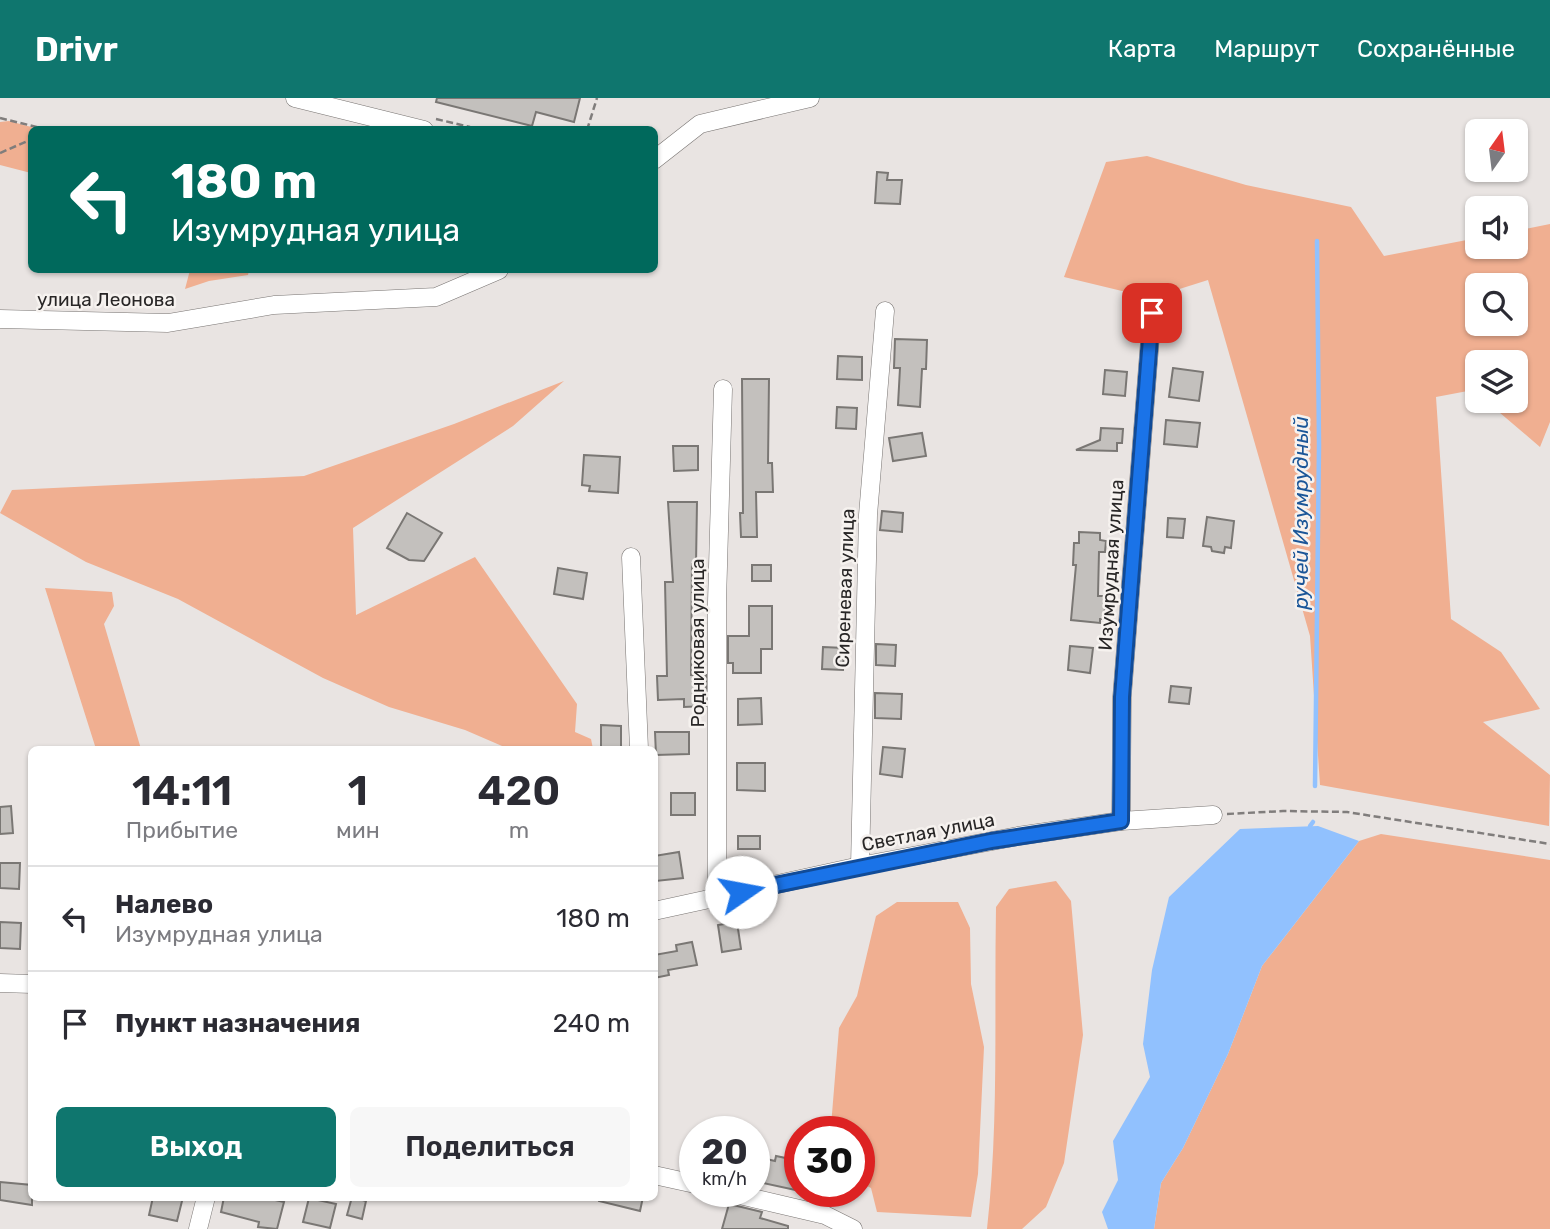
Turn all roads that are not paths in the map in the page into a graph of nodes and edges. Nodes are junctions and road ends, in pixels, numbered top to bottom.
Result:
1 (295, 98) edge
2 (810, 98) edge
3 (429, 124) edge
4 (658, 157) edge
5 (492, 273) edge
6 (885, 312) dead end
7 (1152, 313) dead end
8 (0, 319) edge
9 (723, 389) dead end
10 (631, 557) dead end
11 (639, 746) edge
12 (1213, 814) road end
13 (1121, 821) junction
14 (860, 866) junction
15 (718, 898) junction
16 (658, 910) edge
17 (0, 983) edge
18 (28, 984) edge
19 (658, 1176) edge
20 (679, 1180) edge
21 (205, 1201) edge
22 (770, 1202) edge
23 (198, 1229) edge
24 (853, 1229) edge

1 - 3 street
2 - 4 street
5 - 8 street, улица Леонова
6 - 14 street, Сиреневая улица
7 - 13 street, Изумрудная улица
9 - 15 street, Родниковая улица
10 - 11 street
12 - 13 street, Светлая улица
13 - 14 street, Светлая улица
14 - 15 street, Светлая улица
15 - 16 street, Светлая улица
17 - 18 street
19 - 20 street
21 - 23 street
22 - 24 street

